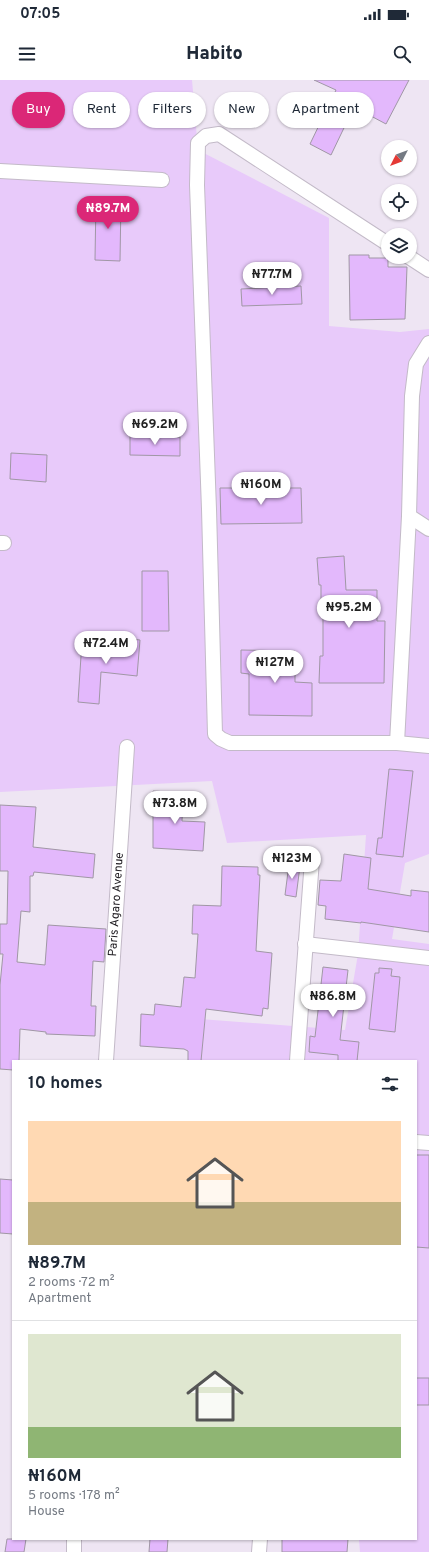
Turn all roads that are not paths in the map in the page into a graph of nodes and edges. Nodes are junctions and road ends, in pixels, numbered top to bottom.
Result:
1 (0, 171) edge
2 (162, 180) dead end
3 (381, 239) edge
4 (417, 262) edge
5 (429, 270) edge
6 (429, 343) edge
7 (409, 516) junction
8 (429, 529) edge
9 (397, 743) junction
10 (429, 746) edge
11 (127, 747) dead end
12 (312, 860) dead end
13 (305, 944) junction
14 (429, 958) edge
15 (106, 1060) edge
16 (297, 1060) edge
17 (417, 1142) edge
18 (429, 1143) edge
19 (74, 1540) edge
20 (260, 1540) edge
21 (74, 1552) edge
22 (259, 1552) edge

1 - 2 street
3 - 9 street
4 - 5 street
6 - 7 street
7 - 8 street
7 - 9 street
9 - 10 street
11 - 15 street, Paris Agaro Avenue
12 - 13 street
13 - 14 street
13 - 16 street
17 - 18 street
19 - 21 street
20 - 22 street

